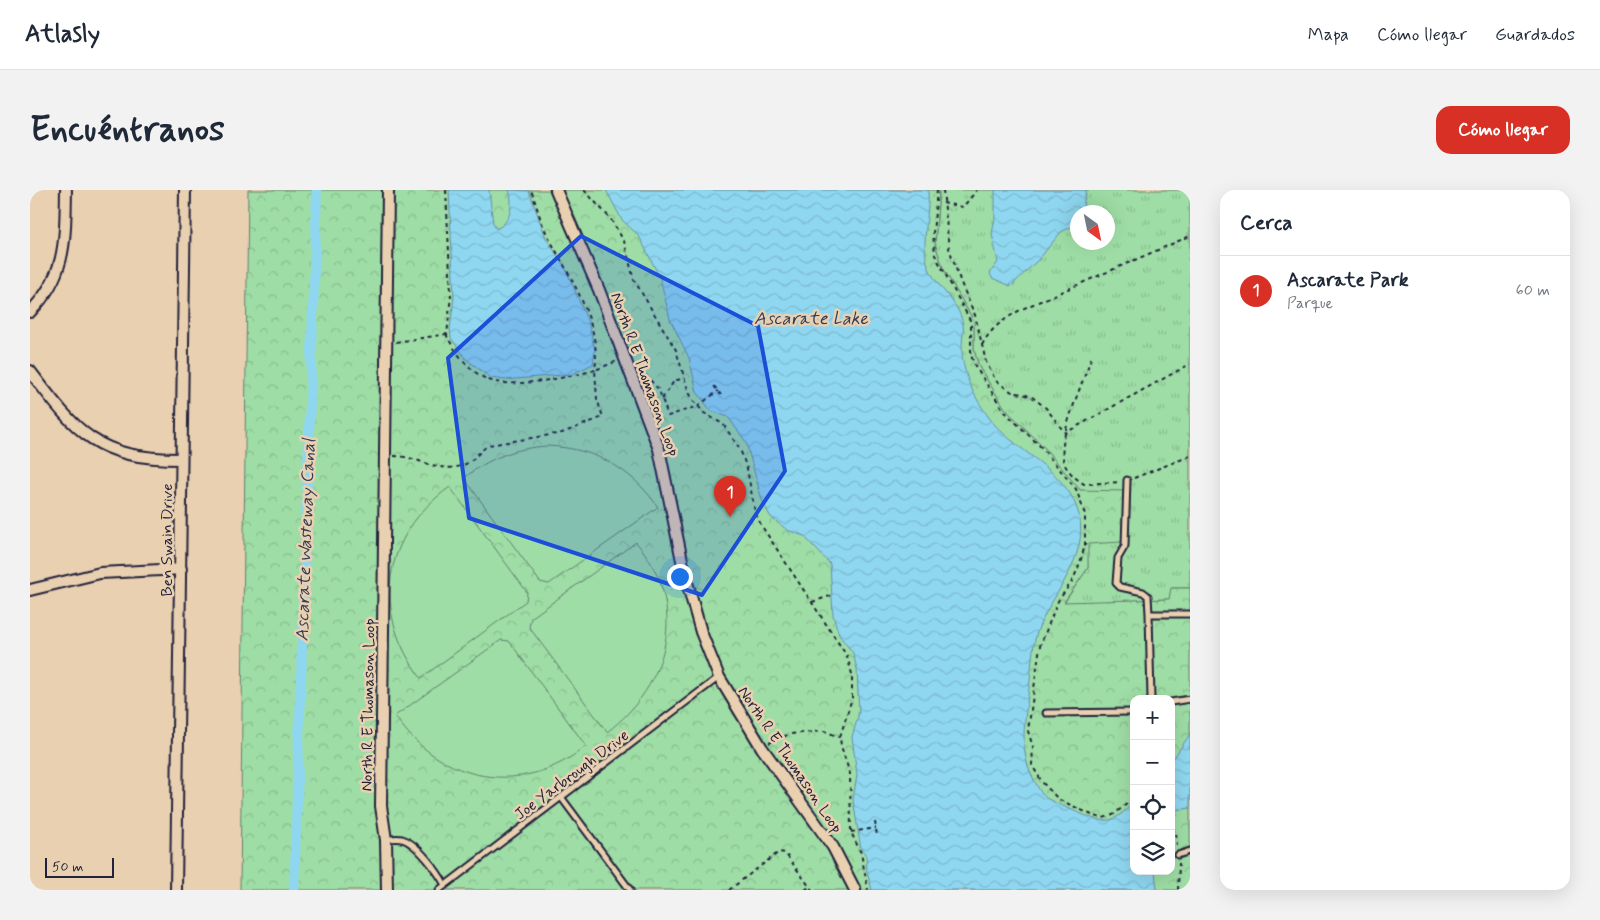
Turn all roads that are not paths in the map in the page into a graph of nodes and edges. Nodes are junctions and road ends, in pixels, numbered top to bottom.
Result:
1 (66, 190) edge
2 (185, 190) edge
3 (388, 190) edge
4 (556, 190) edge
5 (30, 312) edge
6 (30, 371) edge
7 (181, 459) junction
8 (1127, 480) road end
9 (181, 569) junction
10 (30, 590) edge
11 (1149, 614) junction
12 (1190, 614) edge
13 (719, 678) junction
14 (1151, 695) edge
15 (1190, 699) edge
16 (1175, 701) edge
17 (1130, 712) edge
18 (1046, 713) dead end
19 (561, 797) junction
20 (386, 840) junction
21 (1190, 851) edge
22 (1178, 855) dead end
23 (445, 885) junction
24 (176, 890) edge
25 (387, 890) edge
26 (439, 890) edge
27 (630, 890) edge
28 (855, 890) edge

1 - 5 street
2 - 7 street, Ben Swain Drive
3 - 20 street, North R E Thomason Loop
4 - 13 street, North R E Thomason Loop
6 - 7 street
7 - 9 street, Ben Swain Drive
8 - 11 lane
9 - 10 street
9 - 24 street, Ben Swain Drive
11 - 12 lane
11 - 14 lane
13 - 19 lane, Joe Yarbrough Drive
13 - 28 street, North R E Thomason Loop
15 - 16 lane
17 - 18 lane
19 - 23 lane, Joe Yarbrough Drive
19 - 27 lane
20 - 23 lane
20 - 25 street, North R E Thomason Loop
21 - 22 lane
23 - 26 lane, Joe Yarbrough Drive

